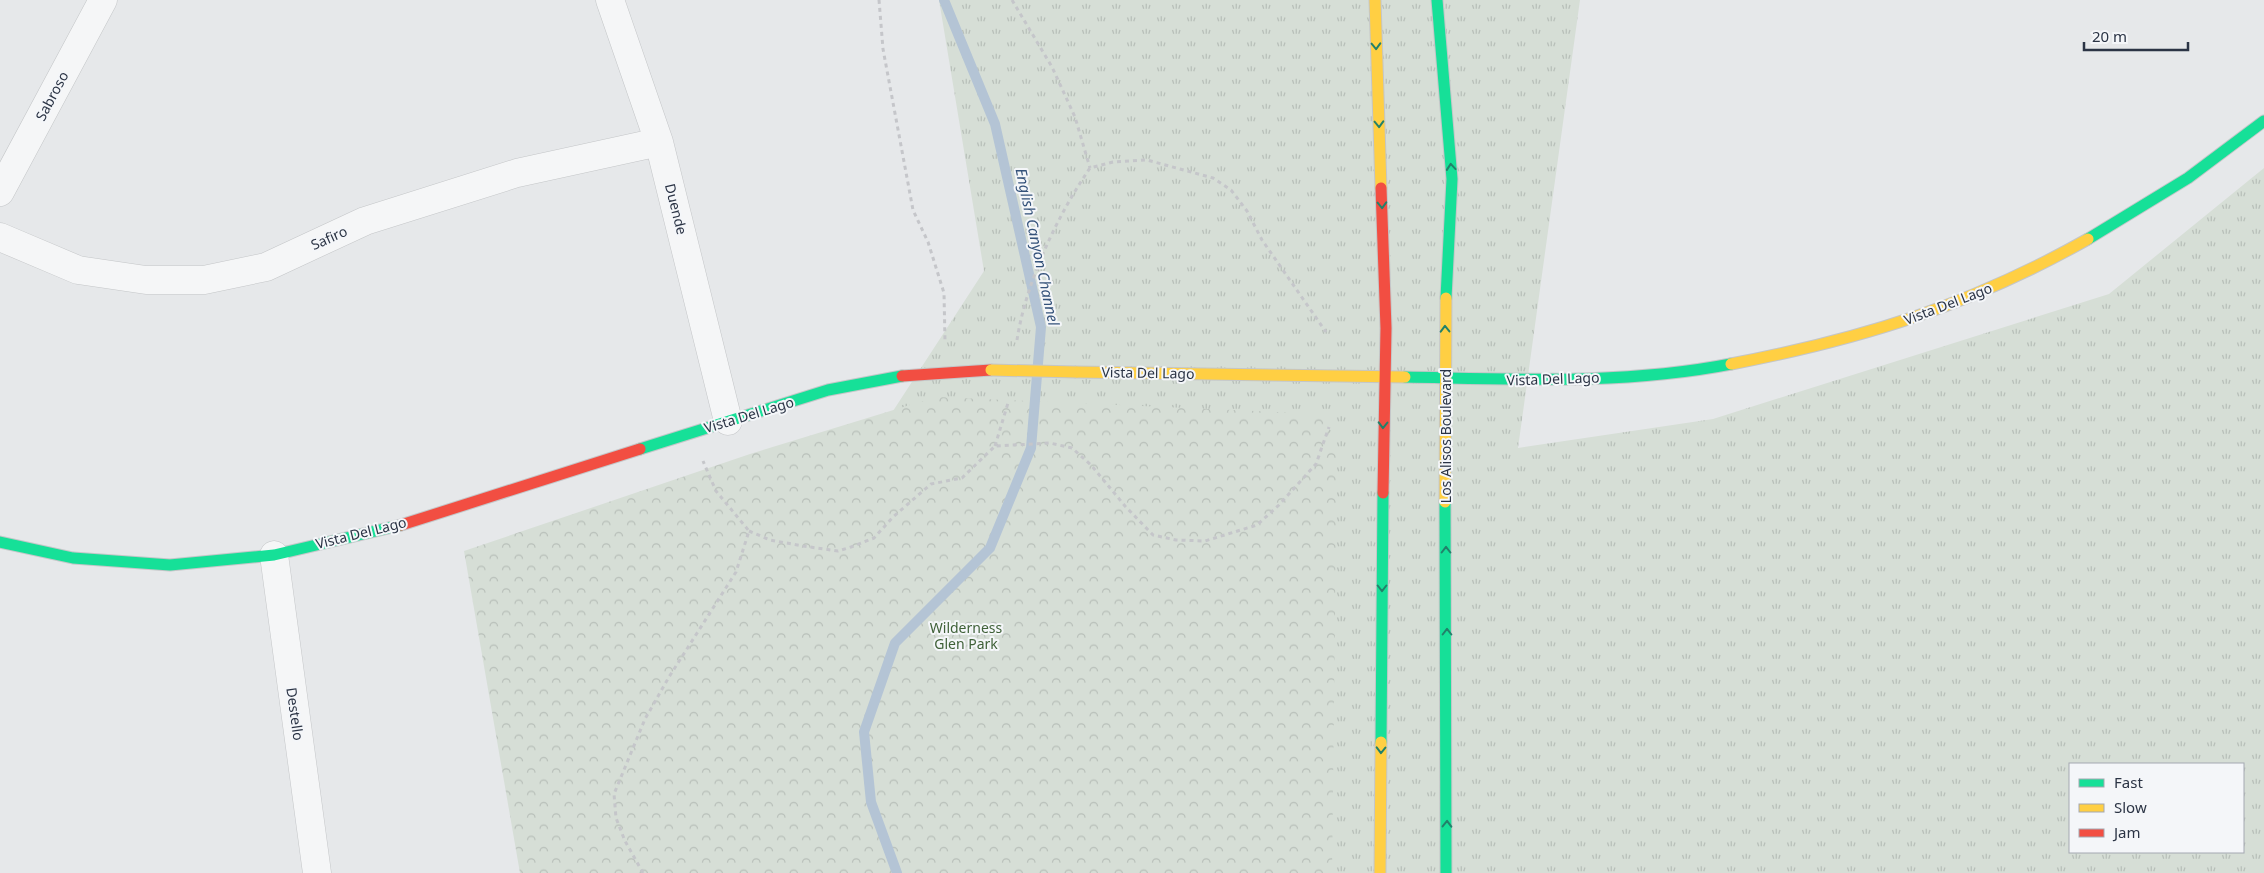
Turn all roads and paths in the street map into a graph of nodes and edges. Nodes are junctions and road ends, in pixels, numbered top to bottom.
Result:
1 (103, 0) edge
2 (610, 0) edge
3 (879, 0) edge
4 (1012, 0) edge
5 (1375, 0) edge
6 (1437, 0) edge
7 (2264, 121) edge
8 (660, 142) junction
9 (1090, 168) junction
10 (0, 192) edge
11 (0, 237) edge
12 (1025, 304) dead end
13 (945, 319) dead end
14 (1326, 332) dead end
15 (1384, 376) junction
16 (1446, 378) junction
17 (728, 421) junction
18 (1329, 427) dead end
19 (690, 433) junction
20 (748, 531) junction
21 (0, 542) edge
22 (274, 555) junction
23 (317, 873) edge
24 (642, 873) edge
25 (1380, 873) edge
26 (1446, 873) edge

1 - 10 street, Sabroso
2 - 8 street, Duende
3 - 13 path
4 - 9 path
5 -> 15 street
16 -> 6 street, Los Alisos Boulevard
7 - 16 street, Vista Del Lago
8 - 11 street, Safiro
8 - 17 street, Duende
9 - 12 path
9 - 14 path
15 - 16 street, Vista Del Lago
15 - 17 street, Vista Del Lago, bridge
15 -> 25 street
26 -> 16 street, Los Alisos Boulevard
17 - 19 street, Vista Del Lago
18 - 20 path
19 - 20 path
19 - 22 street, Vista Del Lago
20 - 24 path
21 - 22 street, Vista Del Lago
22 - 23 street, Destello

